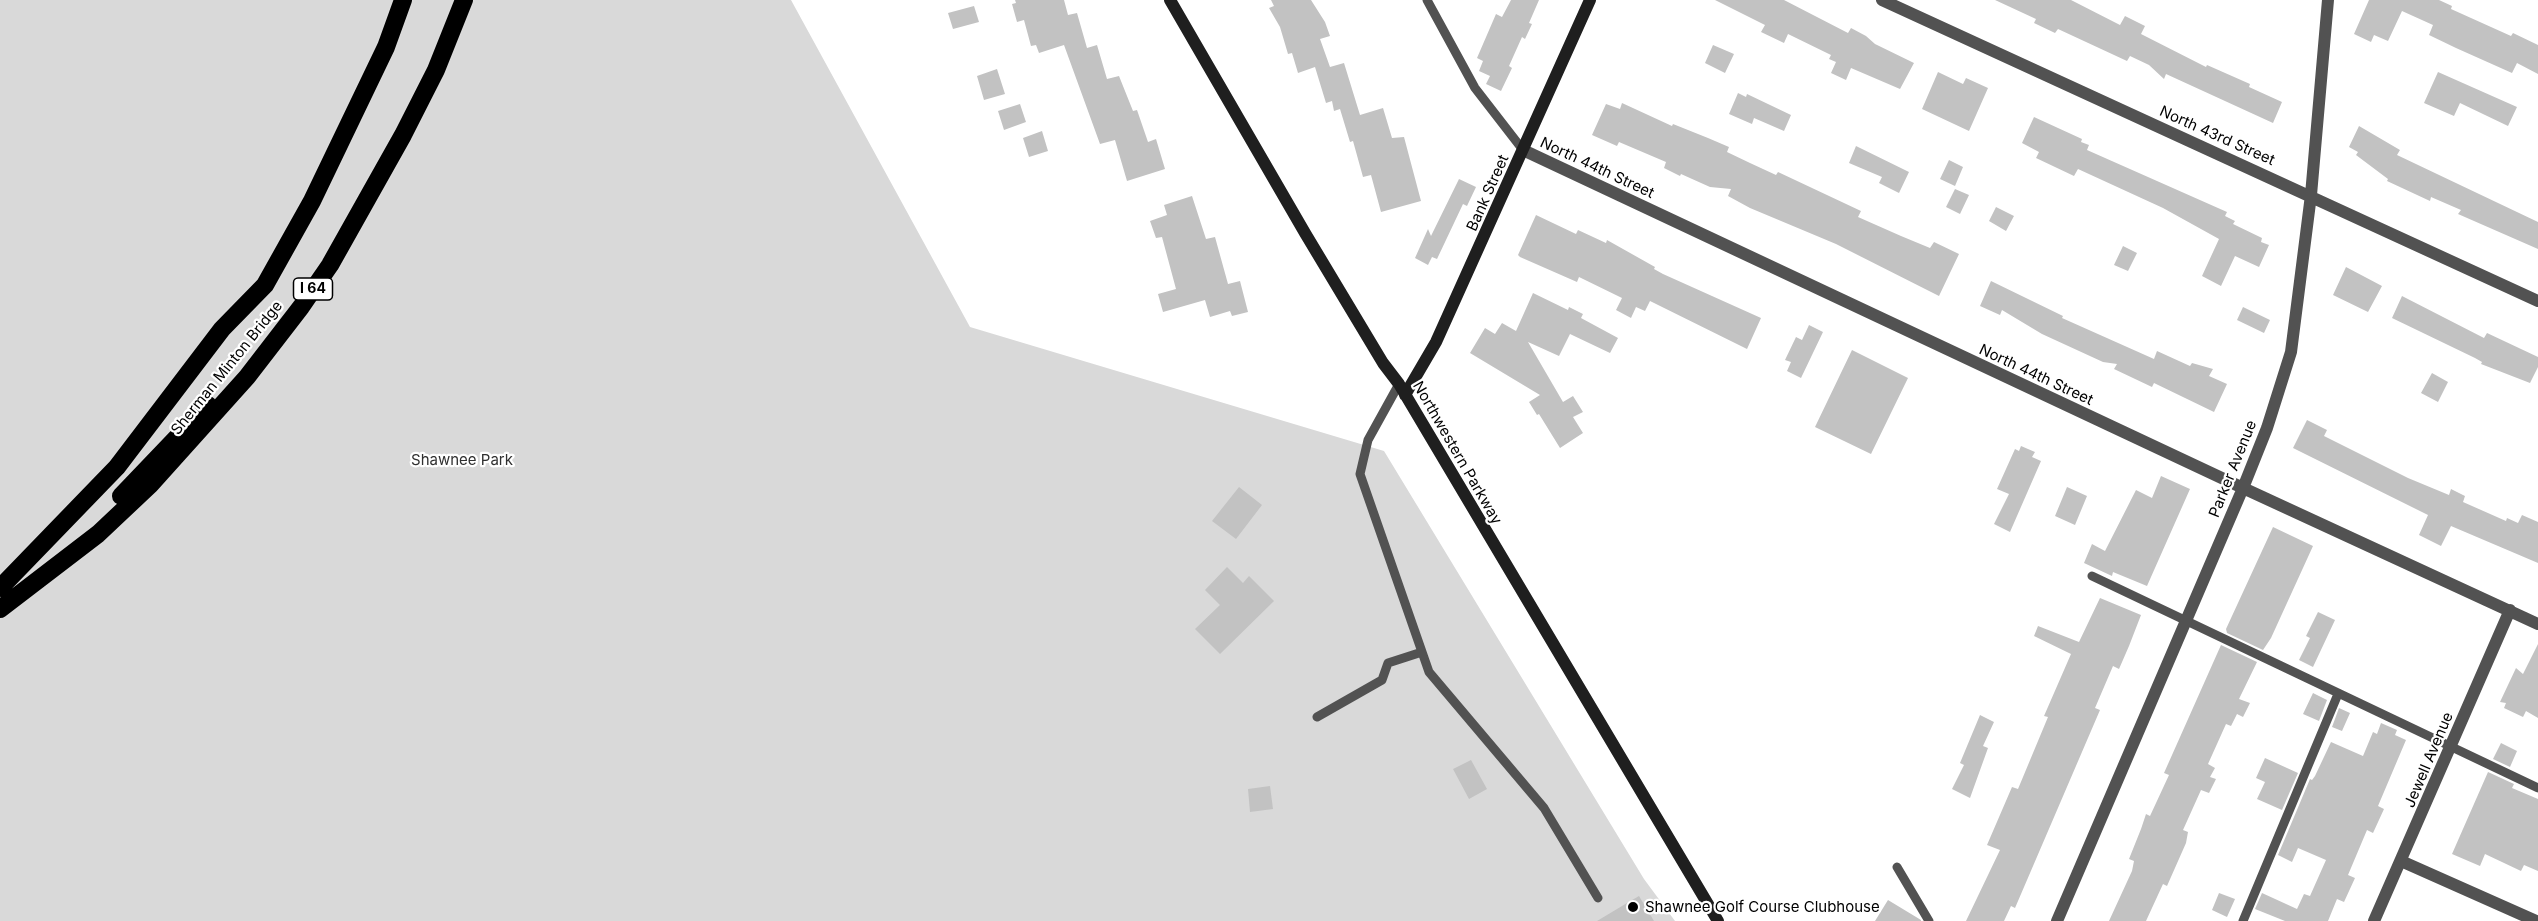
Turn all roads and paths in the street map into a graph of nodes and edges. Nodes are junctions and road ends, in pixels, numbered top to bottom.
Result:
1 (403, 0) edge
2 (453, 0) edge
3 (464, 0) edge
4 (1170, 0) edge
5 (1427, 0) edge
6 (1590, 0) edge
7 (1882, 0) edge
8 (2328, 0) edge
9 (1523, 150) junction
10 (2312, 195) junction
11 (2538, 302) edge
12 (1402, 389) junction
13 (2243, 488) junction
14 (2092, 576) dead end
15 (0, 588) edge
16 (0, 598) edge
17 (0, 609) edge
18 (2510, 610) junction
19 (2186, 621) junction
20 (2538, 624) edge
21 (1422, 652) junction
22 (2338, 694) junction
23 (1317, 717) dead end
24 (2450, 748) junction
25 (2538, 788) edge
26 (2401, 861) junction
27 (1897, 867) dead end
28 (1599, 898) dead end
29 (1718, 921) edge
30 (1929, 921) edge
31 (2057, 921) edge
32 (2243, 921) edge
33 (2374, 921) edge
34 (2536, 921) edge

1 - 15 highway, Sherman Minton Bridge / I 64
2 - 16 highway
3 - 17 highway, Sherman Minton Bridge / I 64
4 - 12 street, Northwestern Parkway
5 - 9 lane
6 - 9 street, Bank Street
7 - 10 street, North 43rd Street
8 - 10 street, Parker Avenue
9 - 12 street, Bank Street
9 - 13 street, North 44th Street
10 - 11 street, North 43rd Street
10 - 13 street, Parker Avenue
12 - 21 lane
12 - 29 street, Northwestern Parkway
13 - 18 street, North 44th Street
13 - 19 street, Parker Avenue
14 - 19 lane
18 - 20 street, North 44th Street
18 - 24 street, Jewell Avenue
19 - 22 lane
19 - 31 street, Parker Avenue
21 - 23 lane
21 - 28 lane
22 - 24 lane
22 - 32 lane
24 - 25 lane
24 - 26 street, Jewell Avenue
26 - 33 street, Jewell Avenue
26 - 34 street
27 - 30 lane

